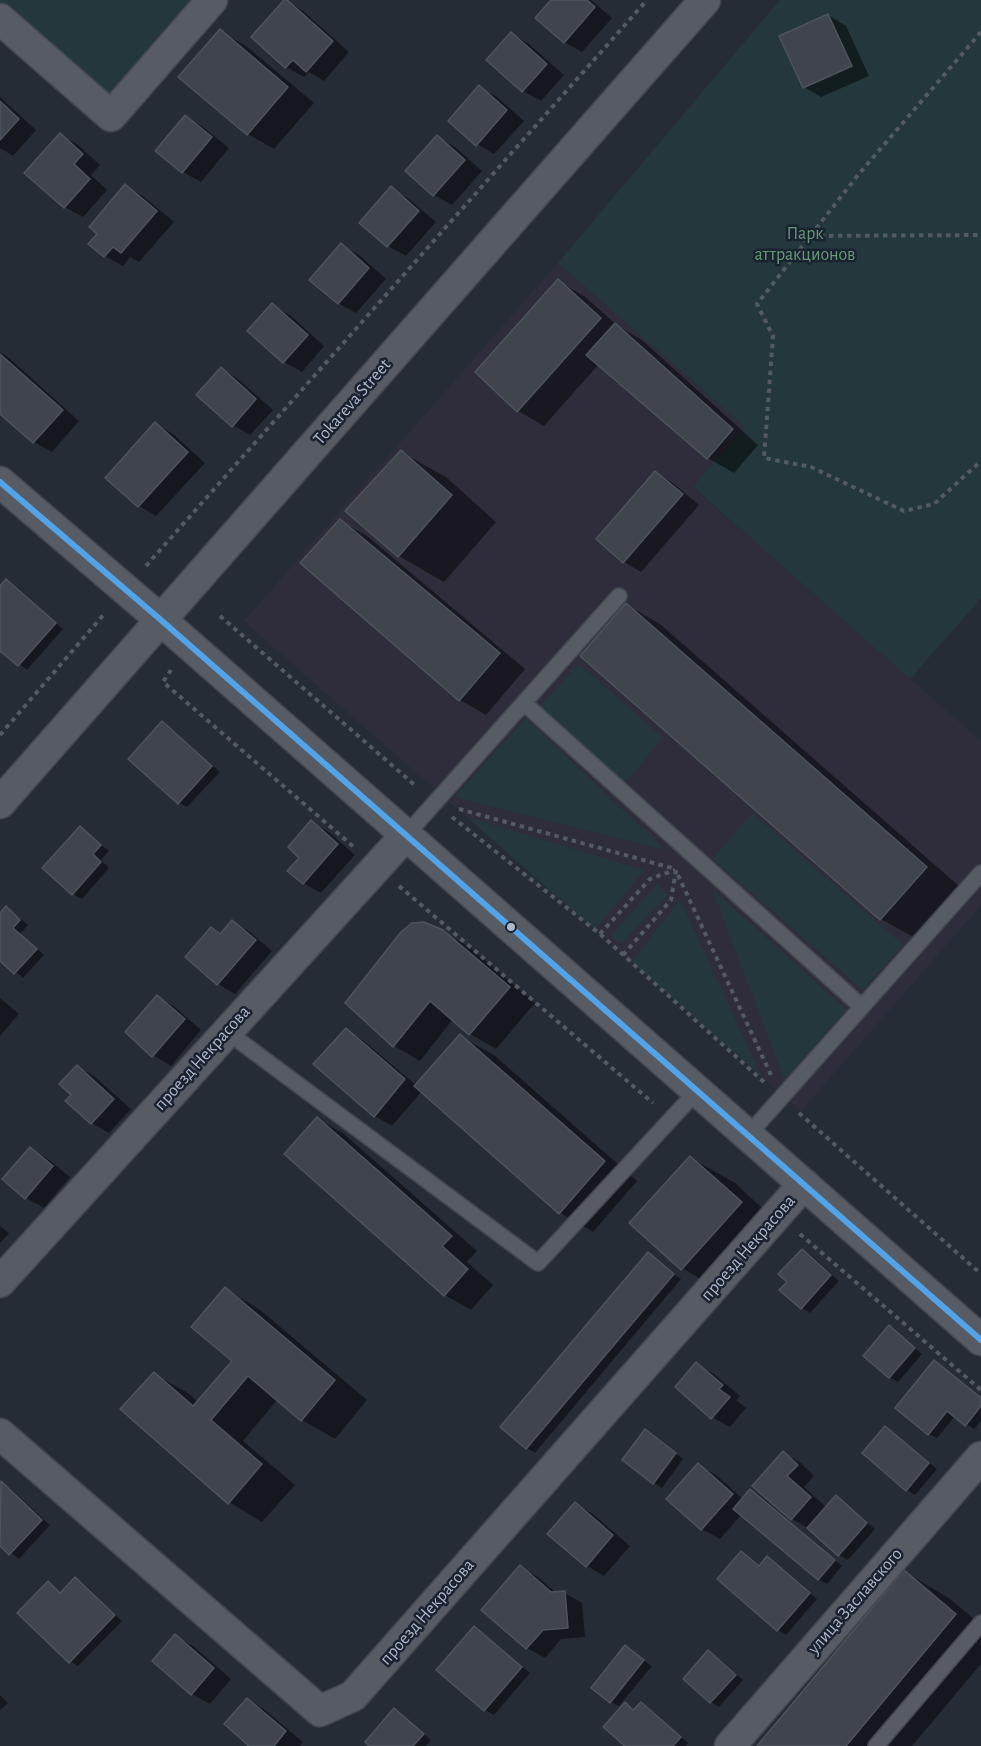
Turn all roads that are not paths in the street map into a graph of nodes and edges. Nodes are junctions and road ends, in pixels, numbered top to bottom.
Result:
1 (212, 0) edge
2 (705, 0) edge
3 (0, 19) edge
4 (0, 482) edge
5 (619, 596) dead end
6 (161, 620) junction
7 (524, 703) junction
8 (0, 803) edge
9 (406, 835) junction
10 (981, 873) edge
11 (862, 1007) junction
12 (226, 1031) junction
13 (688, 1101) junction
14 (748, 1135) junction
15 (804, 1184) junction
16 (0, 1282) edge
17 (981, 1340) edge
18 (0, 1434) edge
19 (981, 1457) edge
20 (981, 1623) edge
21 (730, 1746) edge
22 (876, 1746) edge

1 - 3 street
2 - 6 street, Tokareva Street
4 - 6 street
5 - 7 lane
6 - 8 street, Tokareva Street
6 - 9 street
7 - 9 lane
7 - 11 lane
9 - 12 street, проезд Некрасова
9 - 13 street
10 - 11 lane
11 - 14 lane
12 - 13 lane
12 - 16 street, проезд Некрасова
13 - 14 street
14 - 15 street
15 - 17 street
15 - 18 street, проезд Некрасова
19 - 21 street, улица Заславского
20 - 22 lane

